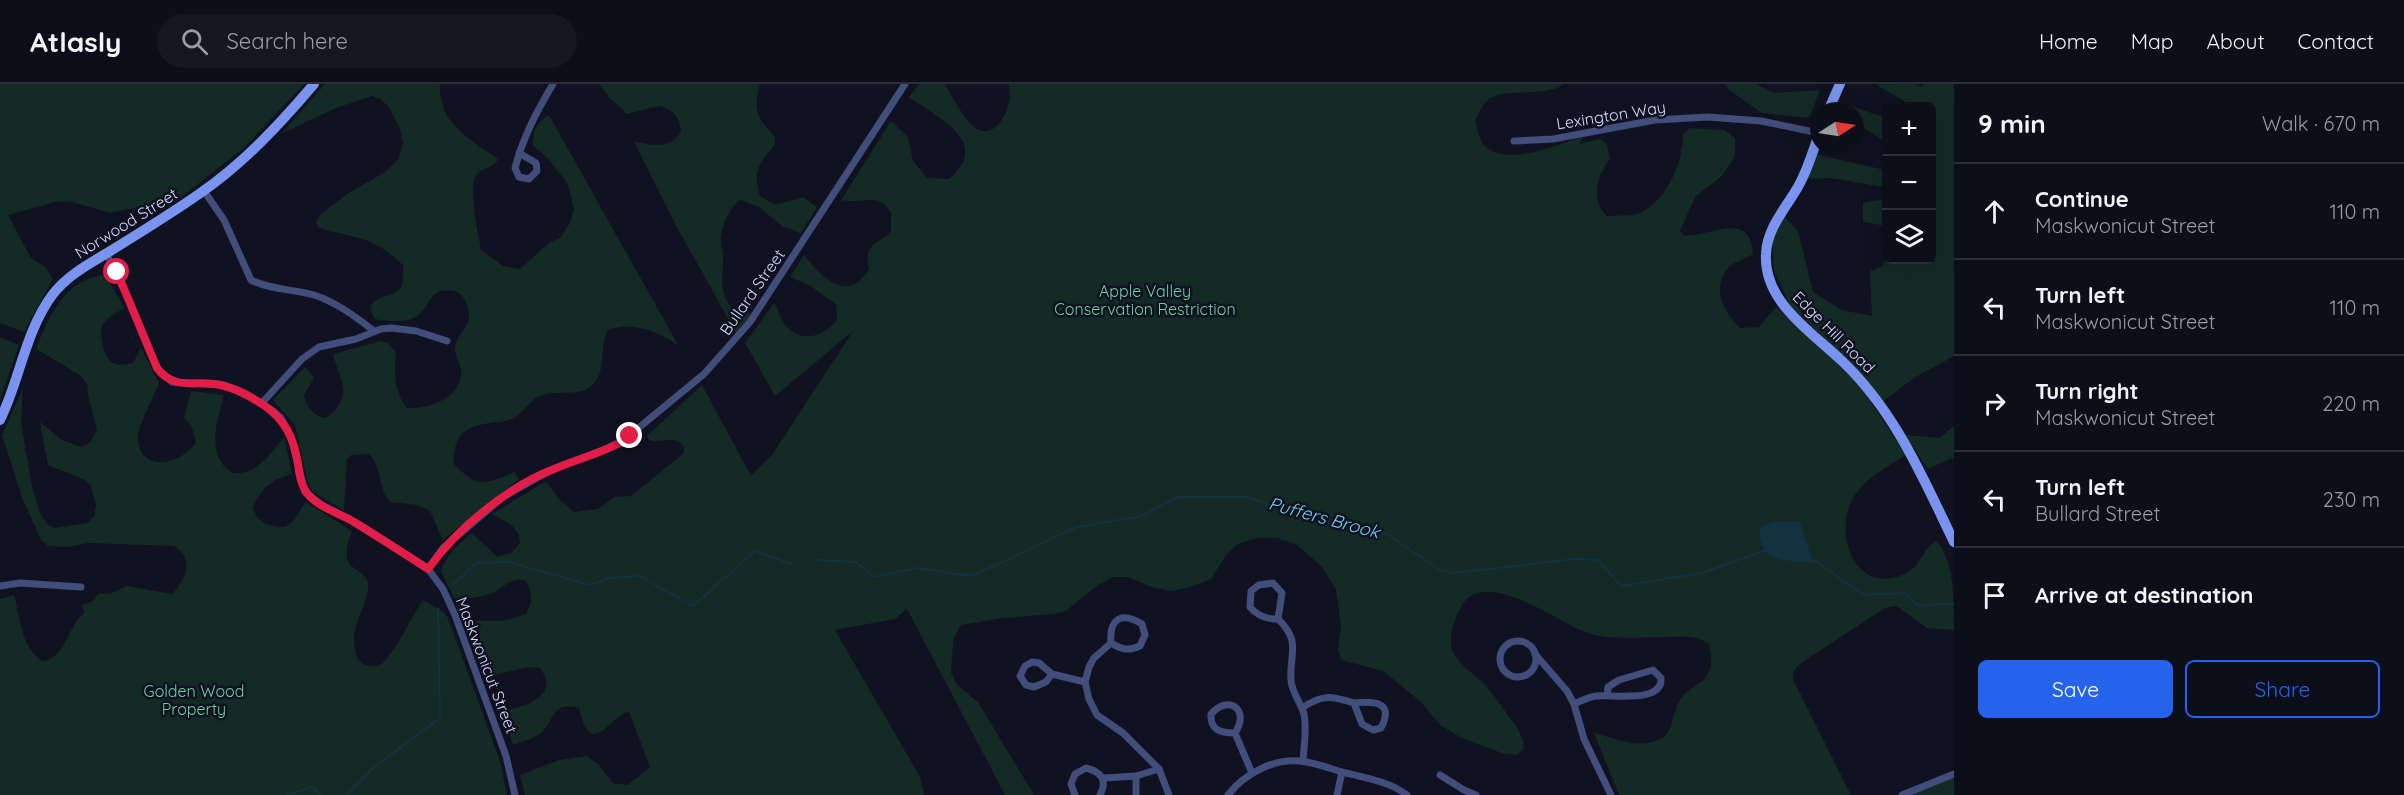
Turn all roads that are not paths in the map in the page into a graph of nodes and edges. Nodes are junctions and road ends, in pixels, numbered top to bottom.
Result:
1 (314, 84) edge
2 (553, 84) edge
3 (905, 84) edge
4 (1840, 84) edge
5 (1832, 102) edge
6 (1810, 131) edge
7 (1514, 141) dead end
8 (519, 153) dead end
9 (1810, 156) edge
10 (204, 191) junction
11 (106, 253) junction
12 (374, 331) junction
13 (447, 341) dead end
14 (261, 404) junction
15 (0, 420) edge
16 (1954, 542) edge
17 (428, 569) junction
18 (0, 586) edge
19 (81, 586) dead end
20 (1278, 619) junction
21 (1112, 643) junction
22 (1535, 654) junction
23 (1052, 674) junction
24 (1085, 682) junction
25 (1607, 696) junction
26 (1353, 703) junction
27 (1574, 704) junction
28 (1302, 708) junction
29 (1235, 733) junction
30 (1303, 761) junction
31 (1159, 769) junction
32 (1342, 772) junction
33 (1252, 773) junction
34 (1954, 774) edge
35 (1136, 776) junction
36 (1440, 776) dead end
37 (1104, 778) junction
38 (515, 795) edge
39 (1075, 795) edge
40 (1100, 795) edge
41 (1136, 795) edge
42 (1169, 795) edge
43 (1228, 795) edge
44 (1337, 795) edge
45 (1407, 795) edge
46 (1476, 795) edge
47 (1611, 795) edge
48 (1902, 795) edge

1 - 10 main road, Norwood Street
2 - 8 street
3 - 17 street, Bullard Street
4 - 5 main road
6 - 7 street, Lexington Way
9 - 16 main road, Edge Hill Road
10 - 11 main road, Norwood Street
10 - 12 street
11 - 14 street, Maskwonicut Street
11 - 15 main road, Norwood Street
12 - 13 street
12 - 14 street
14 - 17 street, Maskwonicut Street
17 - 38 street, Maskwonicut Street
18 - 19 street
20 - 20 street
20 - 28 street
21 - 21 street
21 - 24 street
22 - 22 street
22 - 27 street
23 - 23 street
23 - 24 street
24 - 31 street
25 - 25 street
25 - 27 street
26 - 26 street
26 - 28 street
27 - 47 street
28 - 30 street
29 - 29 street
29 - 33 street
30 - 32 street
30 - 33 street
31 - 35 street
31 - 42 street
32 - 44 street
32 - 45 street
33 - 43 street
34 - 48 street
35 - 37 street
35 - 41 street
36 - 46 street
37 - 39 street
37 - 40 street

